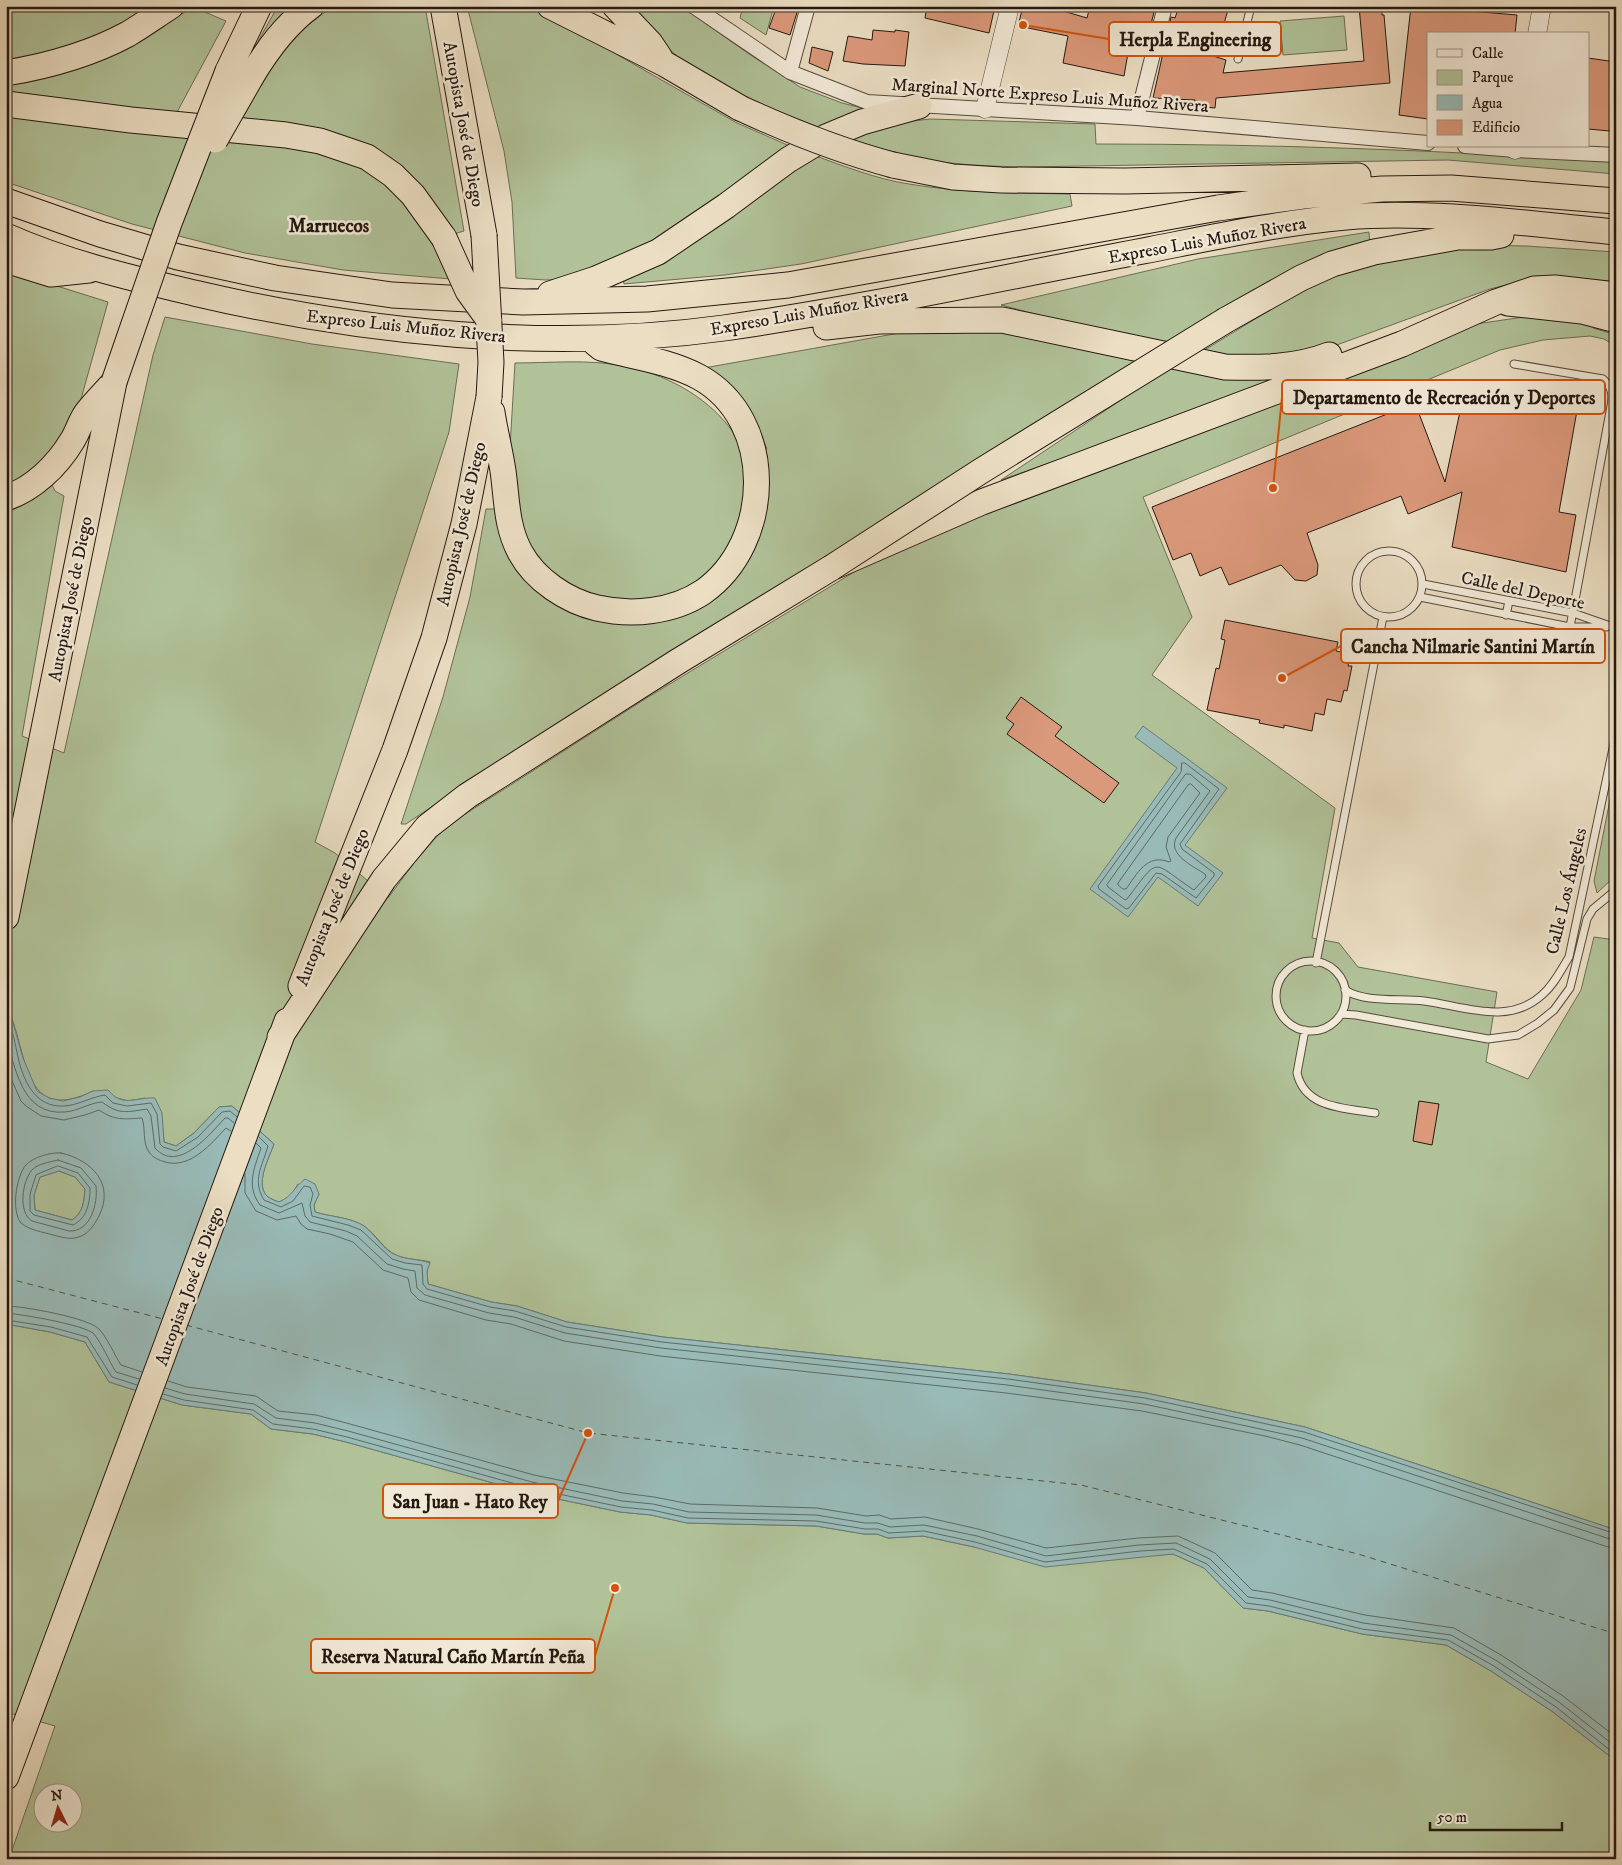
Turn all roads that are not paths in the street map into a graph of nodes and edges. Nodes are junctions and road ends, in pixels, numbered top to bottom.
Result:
1 (171, 6) edge
2 (258, 6) edge
3 (311, 6) edge
4 (443, 6) edge
5 (550, 6) edge
6 (615, 6) edge
7 (694, 6) edge
8 (808, 6) edge
9 (1010, 6) edge
10 (1165, 6) edge
11 (1251, 6) edge
12 (1542, 6) edge
13 (1537, 32) edge
14 (1238, 59) dead end
15 (665, 64) junction
16 (790, 72) junction
17 (6, 73) edge
18 (240, 74) junction
19 (6, 104) edge
20 (919, 106) junction
21 (985, 110) junction
22 (1138, 118) junction
23 (1427, 143) edge
24 (1515, 148) edge
25 (1616, 155) edge
26 (1451, 188) junction
27 (6, 201) edge
28 (1616, 201) edge
29 (1548, 226) junction
30 (1616, 232) edge
31 (6, 236) edge
32 (6, 260) edge
33 (96, 269) junction
34 (1616, 295) edge
35 (523, 302) junction
36 (1496, 302) junction
37 (489, 320) junction
38 (1616, 320) edge
39 (722, 328) junction
40 (590, 338) junction
41 (1514, 364) dead end
42 (114, 382) junction
43 (489, 397) junction
44 (6, 498) edge
45 (831, 568) junction
46 (1422, 584) junction
47 (1420, 597) junction
48 (1509, 601) junction
49 (1573, 613) junction
50 (1506, 615) junction
51 (1383, 618) junction
52 (1570, 627) junction
53 (1614, 627) edge
54 (1616, 734) edge
55 (1616, 890) edge
56 (6, 917) edge
57 (1316, 963) junction
58 (1345, 990) junction
59 (1341, 1014) junction
60 (1305, 1030) junction
61 (278, 1044) junction
62 (1375, 1113) dead end
63 (6, 1778) edge

1 - 17 highway
2 - 18 highway
3 - 18 highway
4 - 37 highway, Autopista José de Diego, bridge
5 - 15 highway
6 - 15 highway
7 - 16 street, Marginal Norte Expreso Luis Muñoz Rivera
8 - 16 street
9 - 21 street
10 - 22 street
11 - 14 lane
12 - 13 street
15 - 26 highway, bridge
16 - 20 street, Marginal Norte Expreso Luis Muñoz Rivera
18 - 42 highway, Autopista José de Diego, bridge
19 - 37 highway, bridge
20 - 21 street, Marginal Norte Expreso Luis Muñoz Rivera
20 - 35 highway
21 - 22 street, Marginal Norte Expreso Luis Muñoz Rivera
22 - 23 street, Marginal Norte Expreso Luis Muñoz Rivera
24 - 25 street
26 - 28 highway, Expreso Luis Muñoz Rivera
26 - 35 highway, Expreso Luis Muñoz Rivera
27 - 35 highway, Expreso Luis Muñoz Rivera
29 - 30 highway, Expreso Luis Muñoz Rivera
29 - 39 highway, Expreso Luis Muñoz Rivera
29 - 45 highway, bridge
31 - 33 highway, Expreso Luis Muñoz Rivera
32 - 33 highway
33 - 40 highway, Expreso Luis Muñoz Rivera
34 - 36 highway
36 - 38 highway
36 - 39 highway
36 - 45 highway, bridge
37 - 43 highway, Autopista José de Diego, bridge
39 - 40 highway, Expreso Luis Muñoz Rivera
40 - 43 highway
41 - 49 lane
42 - 44 highway
42 - 56 highway, Autopista José de Diego
43 - 61 highway, Autopista José de Diego
45 - 61 highway
46 - 47 lane
46 - 48 lane, Calle del Deporte
46 - 51 lane
47 - 50 lane
47 - 51 lane
48 - 49 lane, Calle del Deporte
48 - 50 lane
49 - 52 lane
49 - 53 lane, Calle del Deporte
50 - 52 lane
51 - 57 lane
52 - 53 lane
54 - 58 lane, Calle Los Ángeles
55 - 59 lane, Calle Los Ángeles
57 - 58 lane
57 - 60 lane
58 - 59 lane
59 - 60 lane
60 - 62 lane
61 - 63 highway, Autopista José de Diego

